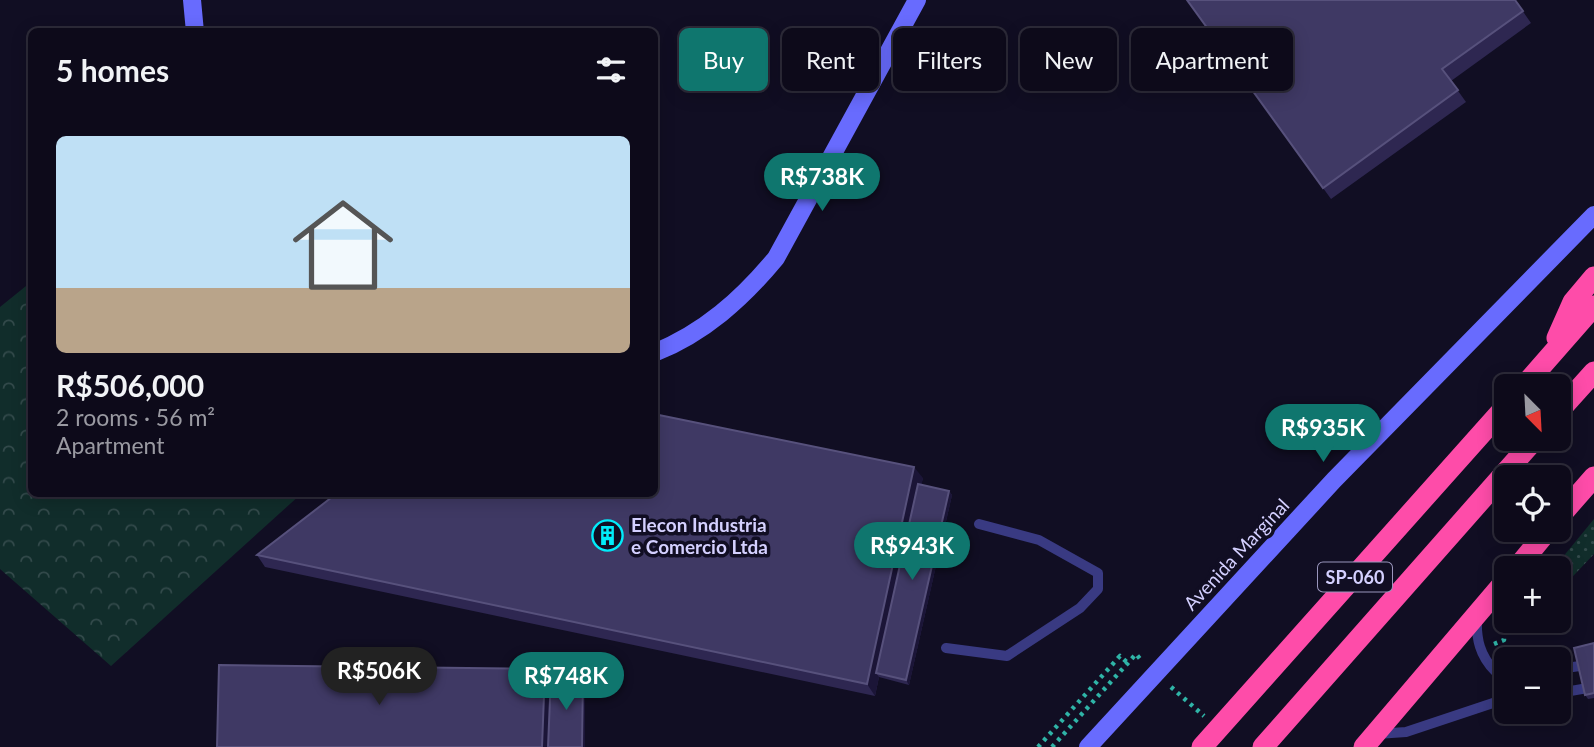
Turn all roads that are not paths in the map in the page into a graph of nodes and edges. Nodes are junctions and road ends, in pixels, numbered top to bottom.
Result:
1 (192, 0) edge
2 (917, 0) edge
3 (195, 28) edge
4 (1594, 215) edge
5 (1594, 277) edge
6 (1594, 306) edge
7 (658, 351) edge
8 (1547, 359) junction
9 (1594, 372) edge
10 (1534, 374) edge
11 (1572, 397) edge
12 (1494, 420) edge
13 (1523, 452) edge
14 (1594, 477) edge
15 (1571, 503) edge
16 (979, 523) dead end
17 (1538, 542) edge
18 (1527, 556) edge
19 (1494, 594) edge
20 (1477, 614) junction
21 (946, 648) dead end
22 (1594, 664) edge
23 (1571, 667) edge
24 (1494, 670) edge
25 (1594, 687) edge
26 (1571, 691) edge
27 (1494, 703) edge
28 (1369, 741) edge
29 (1088, 747) edge
30 (1202, 747) edge
31 (1262, 747) edge

1 - 3 main road
2 - 7 main road
4 - 29 main road, Avenida Marginal
5 - 8 highway
6 - 8 highway
8 - 10 highway
9 - 11 highway
12 - 30 highway, SP-060
13 - 31 highway, SP-060
14 - 15 highway
16 - 21 lane
17 - 18 highway
19 - 20 highway
20 - 24 lane
20 - 28 highway
22 - 23 lane
25 - 26 lane
27 - 28 lane

